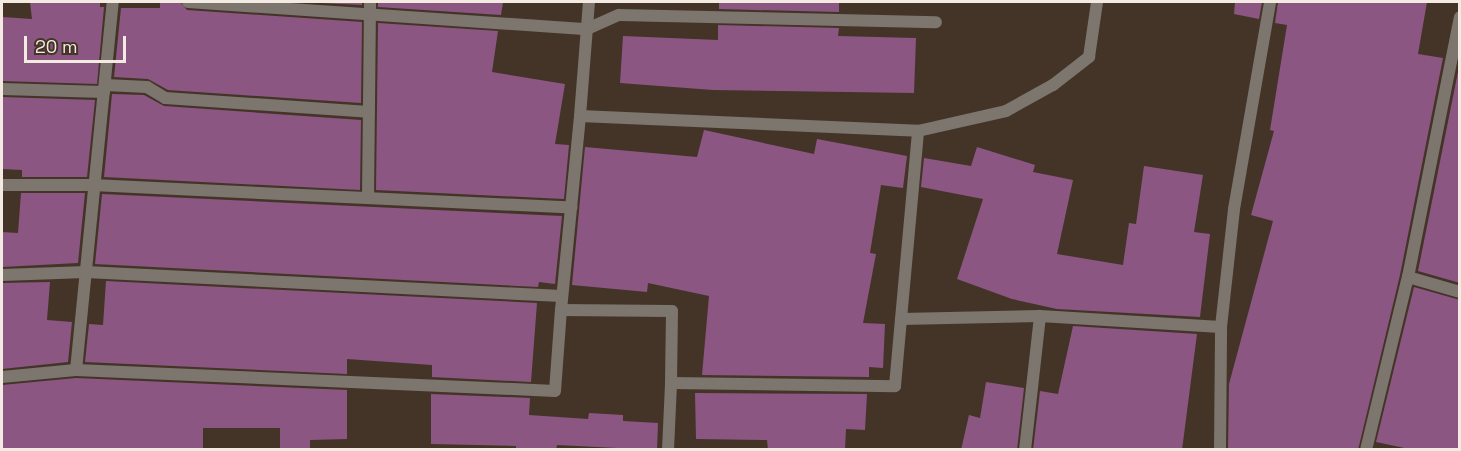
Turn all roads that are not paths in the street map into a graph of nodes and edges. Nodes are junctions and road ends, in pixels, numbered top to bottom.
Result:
1 (113, 2) edge
2 (188, 2) edge
3 (590, 2) edge
4 (1097, 2) edge
5 (1270, 2) edge
6 (369, 7) edge
7 (1460, 17) edge
8 (936, 22) dead end
9 (587, 29) junction
10 (2, 88) edge
11 (104, 88) junction
12 (369, 112) junction
13 (580, 116) junction
14 (918, 131) junction
15 (2, 185) edge
16 (92, 185) junction
17 (368, 198) junction
18 (571, 208) junction
19 (86, 272) junction
20 (2, 275) edge
21 (1408, 277) junction
22 (1460, 292) edge
23 (561, 296) junction
24 (561, 310) junction
25 (1041, 316) junction
26 (901, 319) junction
27 (1221, 327) junction
28 (76, 370) junction
29 (2, 377) edge
30 (671, 383) junction
31 (668, 450) edge
32 (1025, 450) edge
33 (1221, 450) edge
34 (1366, 450) edge

1 - 11 street
2 - 6 street
3 - 9 street
4 - 14 street
5 - 27 street
6 - 9 street
6 - 12 street
7 - 21 street
8 - 9 street
9 - 13 street
10 - 11 street
11 - 12 street
11 - 16 street
12 - 17 street
13 - 14 street
13 - 18 street
14 - 26 street
15 - 16 street
16 - 17 street
16 - 19 street
17 - 18 street
18 - 23 street
19 - 20 street
19 - 23 street
19 - 28 street
21 - 22 street
21 - 34 street
23 - 24 street
24 - 28 street
24 - 30 street
25 - 26 street
25 - 27 street
25 - 32 street
26 - 30 street
27 - 33 street
28 - 29 street
30 - 31 street

